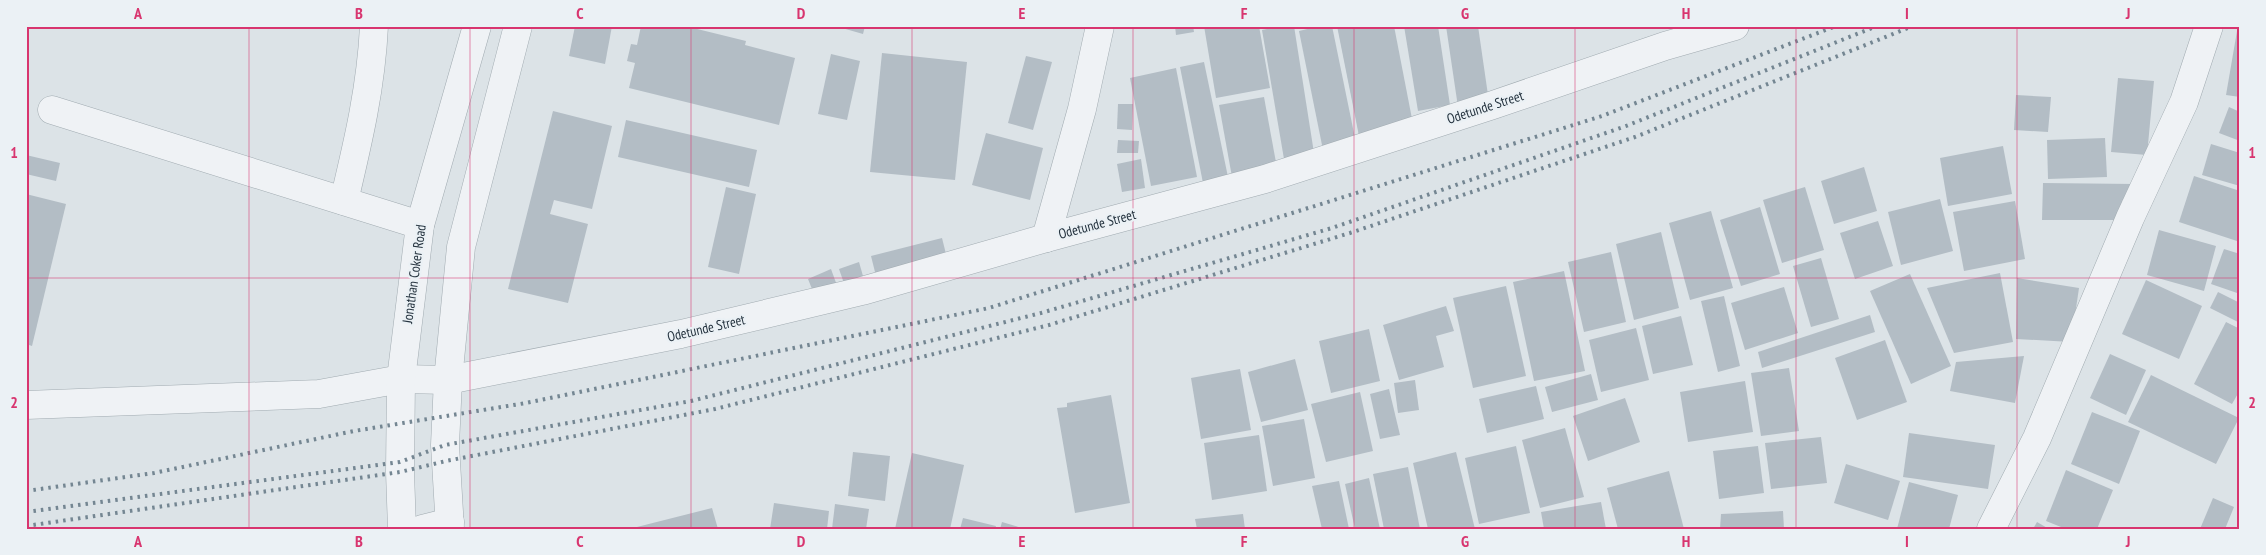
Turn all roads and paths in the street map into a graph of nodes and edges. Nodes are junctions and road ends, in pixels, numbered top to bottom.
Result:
1 (374, 26) edge
2 (477, 26) edge
3 (518, 26) edge
4 (1100, 26) edge
5 (1735, 26) edge
6 (2209, 26) edge
7 (52, 110) dead end
8 (344, 201) junction
9 (420, 225) junction
10 (1046, 238) junction
11 (400, 379) junction
12 (448, 380) junction
13 (26, 405) edge
14 (450, 526) edge
15 (402, 529) edge
16 (422, 529) edge
17 (1991, 529) edge

1 - 8 street
2 - 9 street, Jonathan Coker Road
3 - 12 street
4 - 10 street
5 - 10 street, Odetunde Street
6 - 17 street
7 - 8 street
8 - 9 street
9 - 11 street, Jonathan Coker Road
10 - 12 street, Odetunde Street
11 - 12 street, Odetunde Street
11 - 13 street, Odetunde Street
11 - 15 street, Jonathan Coker Road
12 - 14 street
14 - 16 street

